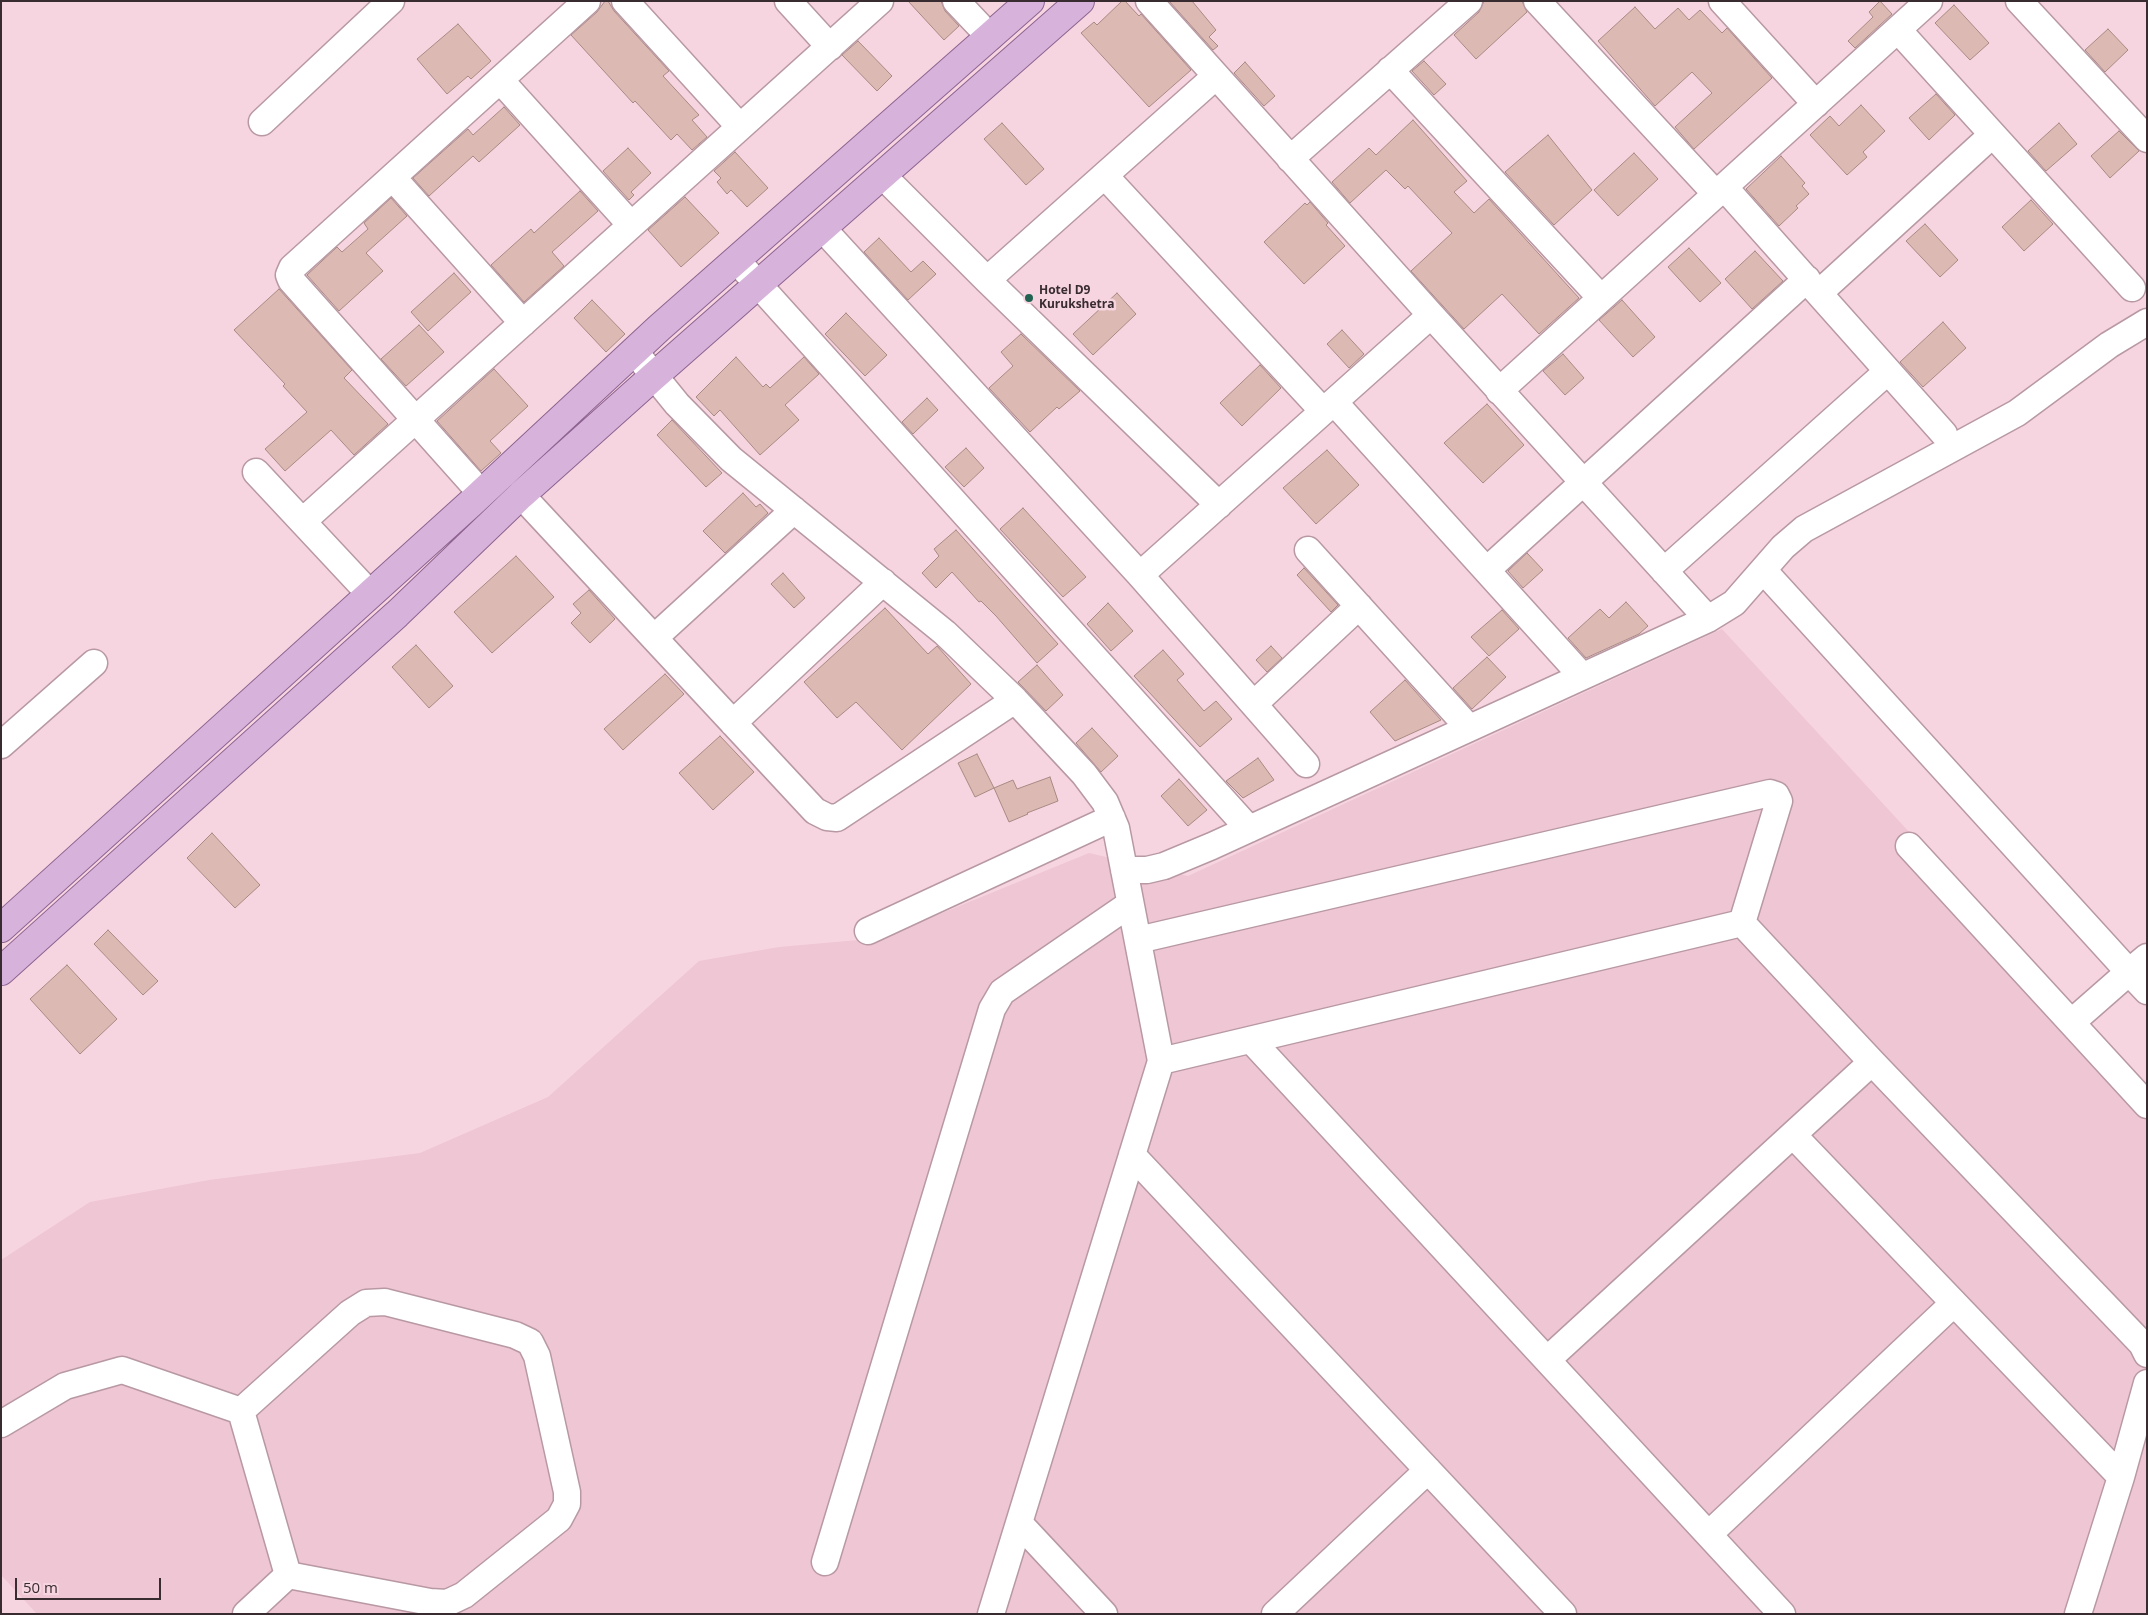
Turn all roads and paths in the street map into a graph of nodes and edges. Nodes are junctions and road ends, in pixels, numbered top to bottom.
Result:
1 (391, 1) edge
2 (587, 1) edge
3 (625, 1) edge
4 (788, 1) edge
5 (880, 1) edge
6 (956, 1) edge
7 (1030, 1) edge
8 (1080, 1) edge
9 (1149, 1) edge
10 (1469, 1) edge
11 (1537, 1) edge
12 (1722, 1) edge
13 (2019, 1) edge
14 (1910, 12) edge
15 (990, 37) junction
16 (830, 47) junction
17 (1390, 70) junction
18 (1216, 76) junction
19 (501, 81) junction
20 (1816, 104) junction
21 (262, 122) dead end
22 (740, 127) junction
23 (1992, 135) junction
24 (2147, 139) edge
25 (1290, 158) junction
26 (883, 176) junction
27 (1105, 176) junction
28 (393, 178) junction
29 (1720, 190) junction
30 (631, 225) junction
31 (823, 229) junction
32 (737, 260) junction
33 (987, 280) junction
34 (758, 284) junction
35 (1813, 286) junction
36 (2132, 288) dead end
37 (1601, 298) junction
38 (1431, 315) junction
39 (2147, 322) edge
40 (523, 323) junction
41 (634, 351) junction
42 (1888, 371) junction
43 (654, 376) junction
44 (1500, 391) junction
45 (1328, 406) junction
46 (415, 420) junction
47 (1944, 434) dead end
48 (256, 472) dead end
49 (1583, 482) junction
50 (481, 493) junction
51 (522, 495) junction
52 (1219, 504) junction
53 (794, 510) junction
54 (303, 521) junction
55 (1308, 550) dead end
56 (1488, 569) junction
57 (1763, 570) junction
58 (1664, 571) junction
59 (1140, 575) junction
60 (883, 582) junction
61 (370, 594) junction
62 (1360, 606) junction
63 (1708, 619) junction
64 (654, 638) junction
65 (94, 662) dead end
66 (1582, 676) junction
67 (1015, 700) junction
68 (1254, 704) junction
69 (733, 723) junction
70 (1469, 728) junction
71 (1, 745) edge
72 (1306, 764) dead end
73 (1112, 818) junction
74 (1248, 829) junction
75 (1909, 846) dead end
76 (1124, 870) junction
77 (1130, 904) junction
78 (1742, 923) junction
79 (1, 928) edge
80 (868, 932) dead end
81 (1138, 940) junction
82 (2138, 964) edge
83 (1, 972) edge
84 (2147, 991) edge
85 (2072, 1022) junction
86 (1251, 1040) junction
87 (1161, 1061) junction
88 (1872, 1062) junction
89 (2147, 1105) edge
90 (1793, 1134) junction
91 (1132, 1155) junction
92 (1954, 1303) junction
93 (2147, 1354) edge
94 (1547, 1360) junction
95 (2147, 1383) edge
96 (241, 1411) junction
97 (1, 1424) edge
98 (1428, 1470) junction
99 (2121, 1477) junction
100 (1019, 1523) junction
101 (1709, 1534) junction
102 (825, 1562) dead end
103 (288, 1575) junction
104 (246, 1614) edge
105 (991, 1614) edge
106 (1104, 1614) edge
107 (1275, 1614) edge
108 (1563, 1614) edge
109 (1782, 1614) edge
110 (2078, 1614) edge

1 - 21 street
2 - 19 street
3 - 22 street
4 - 16 street
5 - 16 street
6 - 15 street
7 - 15 main road
8 - 26 main road
9 - 18 street
10 - 17 street
11 - 29 street
12 - 20 street
13 - 24 street
14 - 20 street
14 - 23 street
15 - 32 main road
16 - 22 street
17 - 25 street
17 - 37 street
18 - 25 street
18 - 27 street
19 - 28 street
19 - 30 street
20 - 29 street
22 - 30 street
23 - 35 street
23 - 36 street
25 - 38 street
26 - 31 main road
26 - 33 street
27 - 33 street
27 - 45 street
28 - 40 street
28 - 46 street
29 - 35 street
29 - 37 street
30 - 40 street
31 - 34 main road
31 - 59 street
32 - 34 street
32 - 41 main road
33 - 52 street
34 - 43 main road
34 - 74 street
35 - 42 street
35 - 49 street
37 - 44 street
38 - 44 street
38 - 45 street
39 - 57 street
40 - 46 street
41 - 43 street
41 - 50 main road
42 - 47 street
42 - 58 street
43 - 51 main road
43 - 53 street
44 - 49 street
45 - 52 street
45 - 56 street
46 - 50 street
46 - 54 street
48 - 54 street
49 - 56 street
49 - 58 street
50 - 61 main road
51 - 64 street
51 - 83 main road
52 - 59 street
53 - 60 street
53 - 64 street
54 - 61 street
55 - 62 street
56 - 66 street
57 - 63 street
57 - 82 street
58 - 63 street
59 - 68 street
60 - 67 street
60 - 69 street
61 - 79 main road
62 - 68 street
62 - 70 street
63 - 66 street
64 - 69 street
65 - 71 street
66 - 70 street
67 - 69 street
67 - 73 street
68 - 72 street
70 - 74 street
73 - 76 street
73 - 80 street
74 - 76 street
75 - 85 street
76 - 77 street
77 - 81 street
77 - 102 street
78 - 81 street
78 - 86 street
78 - 88 street
81 - 87 street
82 - 84 street
82 - 85 street
85 - 89 street
86 - 87 street
86 - 94 street
87 - 91 street
88 - 90 street
88 - 93 street
90 - 92 street
90 - 94 street
91 - 98 street
91 - 100 street
92 - 99 street
92 - 101 street
94 - 101 street
95 - 99 street
96 - 97 street
96 - 103 street
96 - 103 street
98 - 107 street
98 - 108 street
99 - 110 street
100 - 105 street
100 - 106 street
101 - 109 street
103 - 104 street

